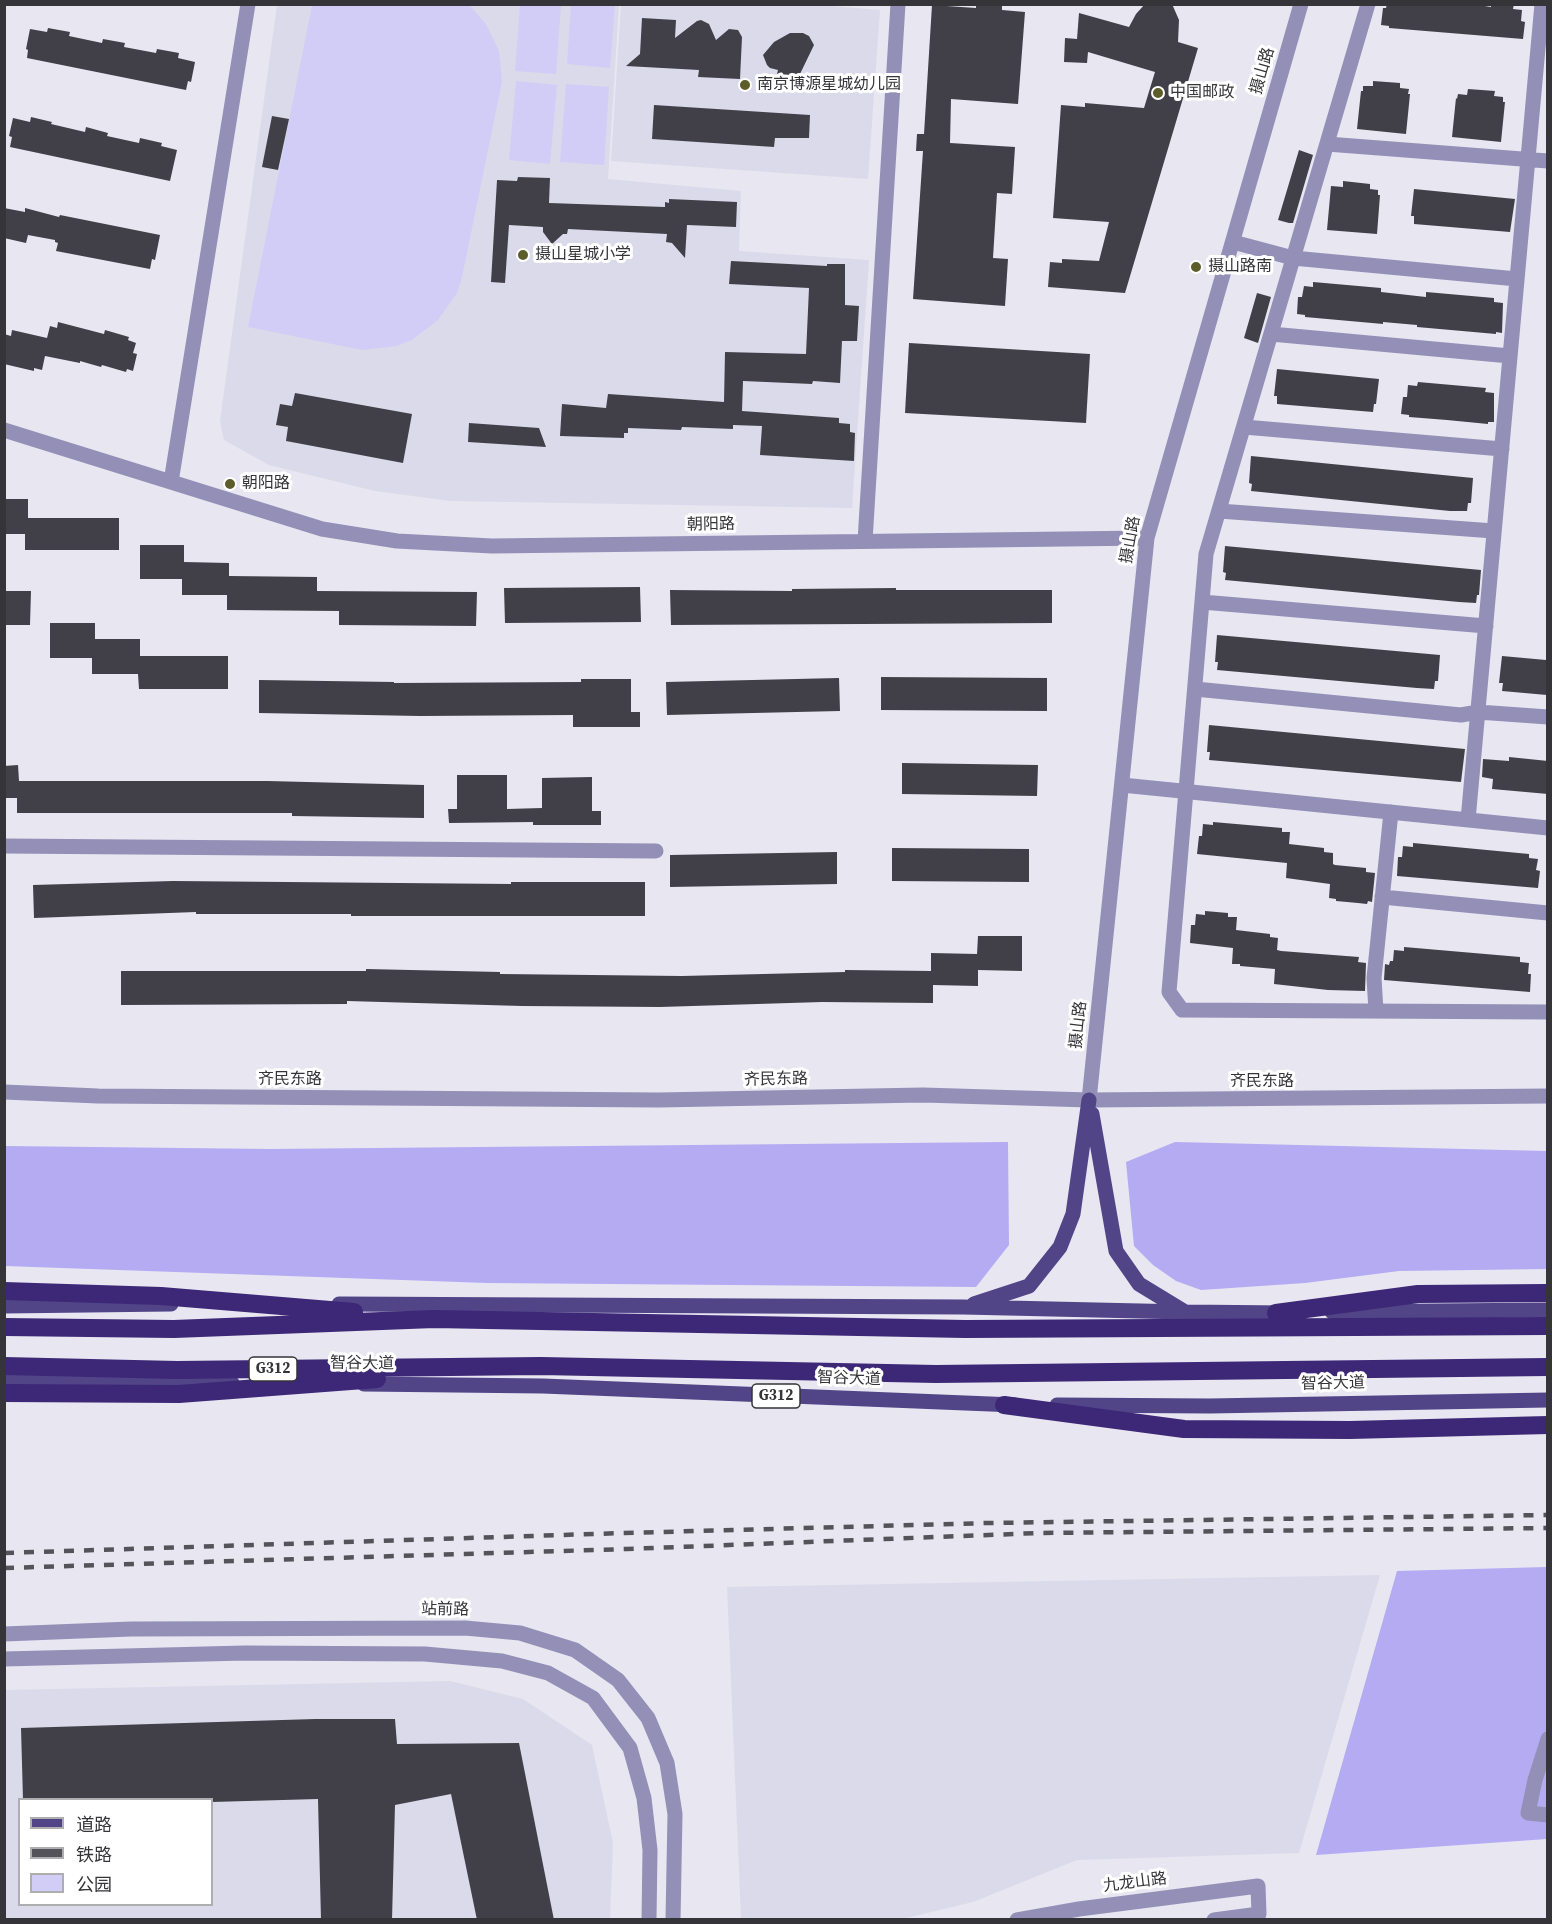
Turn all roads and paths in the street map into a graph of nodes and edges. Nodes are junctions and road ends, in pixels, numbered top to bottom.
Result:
1 (248, 4) edge
2 (898, 4) edge
3 (1301, 4) edge
4 (1368, 4) edge
5 (1542, 4) edge
6 (1542, 66) edge
7 (1327, 144) junction
8 (1528, 159) junction
9 (1548, 161) edge
10 (1233, 242) junction
11 (1293, 258) junction
12 (1517, 279) junction
13 (1271, 334) junction
14 (1510, 356) junction
15 (1244, 427) junction
16 (4, 430) edge
17 (1502, 449) junction
18 (171, 482) junction
19 (1219, 511) junction
20 (1494, 531) junction
21 (1147, 538) junction
22 (865, 541) junction
23 (1202, 602) junction
24 (1486, 626) junction
25 (1194, 689) junction
26 (1478, 712) junction
27 (1548, 717) edge
28 (1122, 785) junction
29 (1186, 792) junction
30 (1391, 813) junction
31 (1468, 820) junction
32 (1548, 828) edge
33 (4, 846) edge
34 (656, 851) dead end
35 (1382, 897) junction
36 (1548, 913) edge
37 (1376, 1011) junction
38 (1548, 1012) edge
39 (4, 1092) edge
40 (1548, 1096) edge
41 (1089, 1100) junction
42 (4, 1292) edge
43 (1548, 1293) edge
44 (4, 1306) edge
45 (963, 1307) junction
46 (1548, 1310) edge
47 (1185, 1312) junction
48 (1276, 1313) junction
49 (434, 1319) junction
50 (1548, 1326) edge
51 (4, 1327) edge
52 (4, 1366) edge
53 (541, 1366) junction
54 (1548, 1367) edge
55 (4, 1380) edge
56 (4, 1393) edge
57 (1548, 1400) edge
58 (1004, 1406) junction
59 (1548, 1425) edge
60 (4, 1634) edge
61 (4, 1659) edge
62 (1548, 1739) edge
63 (1548, 1815) edge
64 (649, 1920) edge
65 (673, 1920) edge
66 (1017, 1920) edge
67 (1214, 1920) edge

1 - 18 street
2 - 22 street
3 - 10 street, 摄山路
4 - 7 street
5 - 6 street
6 - 8 street
7 - 8 street
7 - 11 street
8 - 9 street
8 - 12 street
10 - 11 street
10 - 21 street, 摄山路
11 - 12 street
11 - 13 street
12 - 14 street
13 - 14 street
13 - 15 street
14 - 17 street
15 - 17 street
15 - 19 street
16 - 18 street, 朝阳路
17 - 20 street
18 - 22 street, 朝阳路
19 - 20 street
19 - 23 street
20 - 24 street
21 - 22 street, 朝阳路
21 - 28 street, 摄山路
23 - 24 street
23 - 25 street
24 - 26 street
25 - 26 street
25 - 29 street
26 - 27 street
26 - 31 street
28 - 29 street
28 - 41 street, 摄山路
29 - 30 street
29 - 37 street
30 - 31 street
30 - 35 street
31 - 32 street
33 - 34 street
35 - 36 street
35 - 37 street
37 - 38 street
39 - 41 street, 齐民东路
40 - 41 street, 齐民东路
41 - 45 main road
41 - 47 main road
42 - 49 highway
43 - 48 highway
44 - 45 main road
45 - 47 main road
46 - 48 main road
47 - 48 main road
49 - 50 highway
49 - 51 highway
52 - 53 highway, 智谷大道 / G312
53 - 54 highway, 智谷大道 / G312
53 - 56 highway
55 - 58 main road, 智谷大道 / G312
57 - 58 main road, 智谷大道 / G312
58 - 59 highway
60 - 65 street, 站前路
61 - 64 street
62 - 63 street
66 - 67 street, 九龙山路

